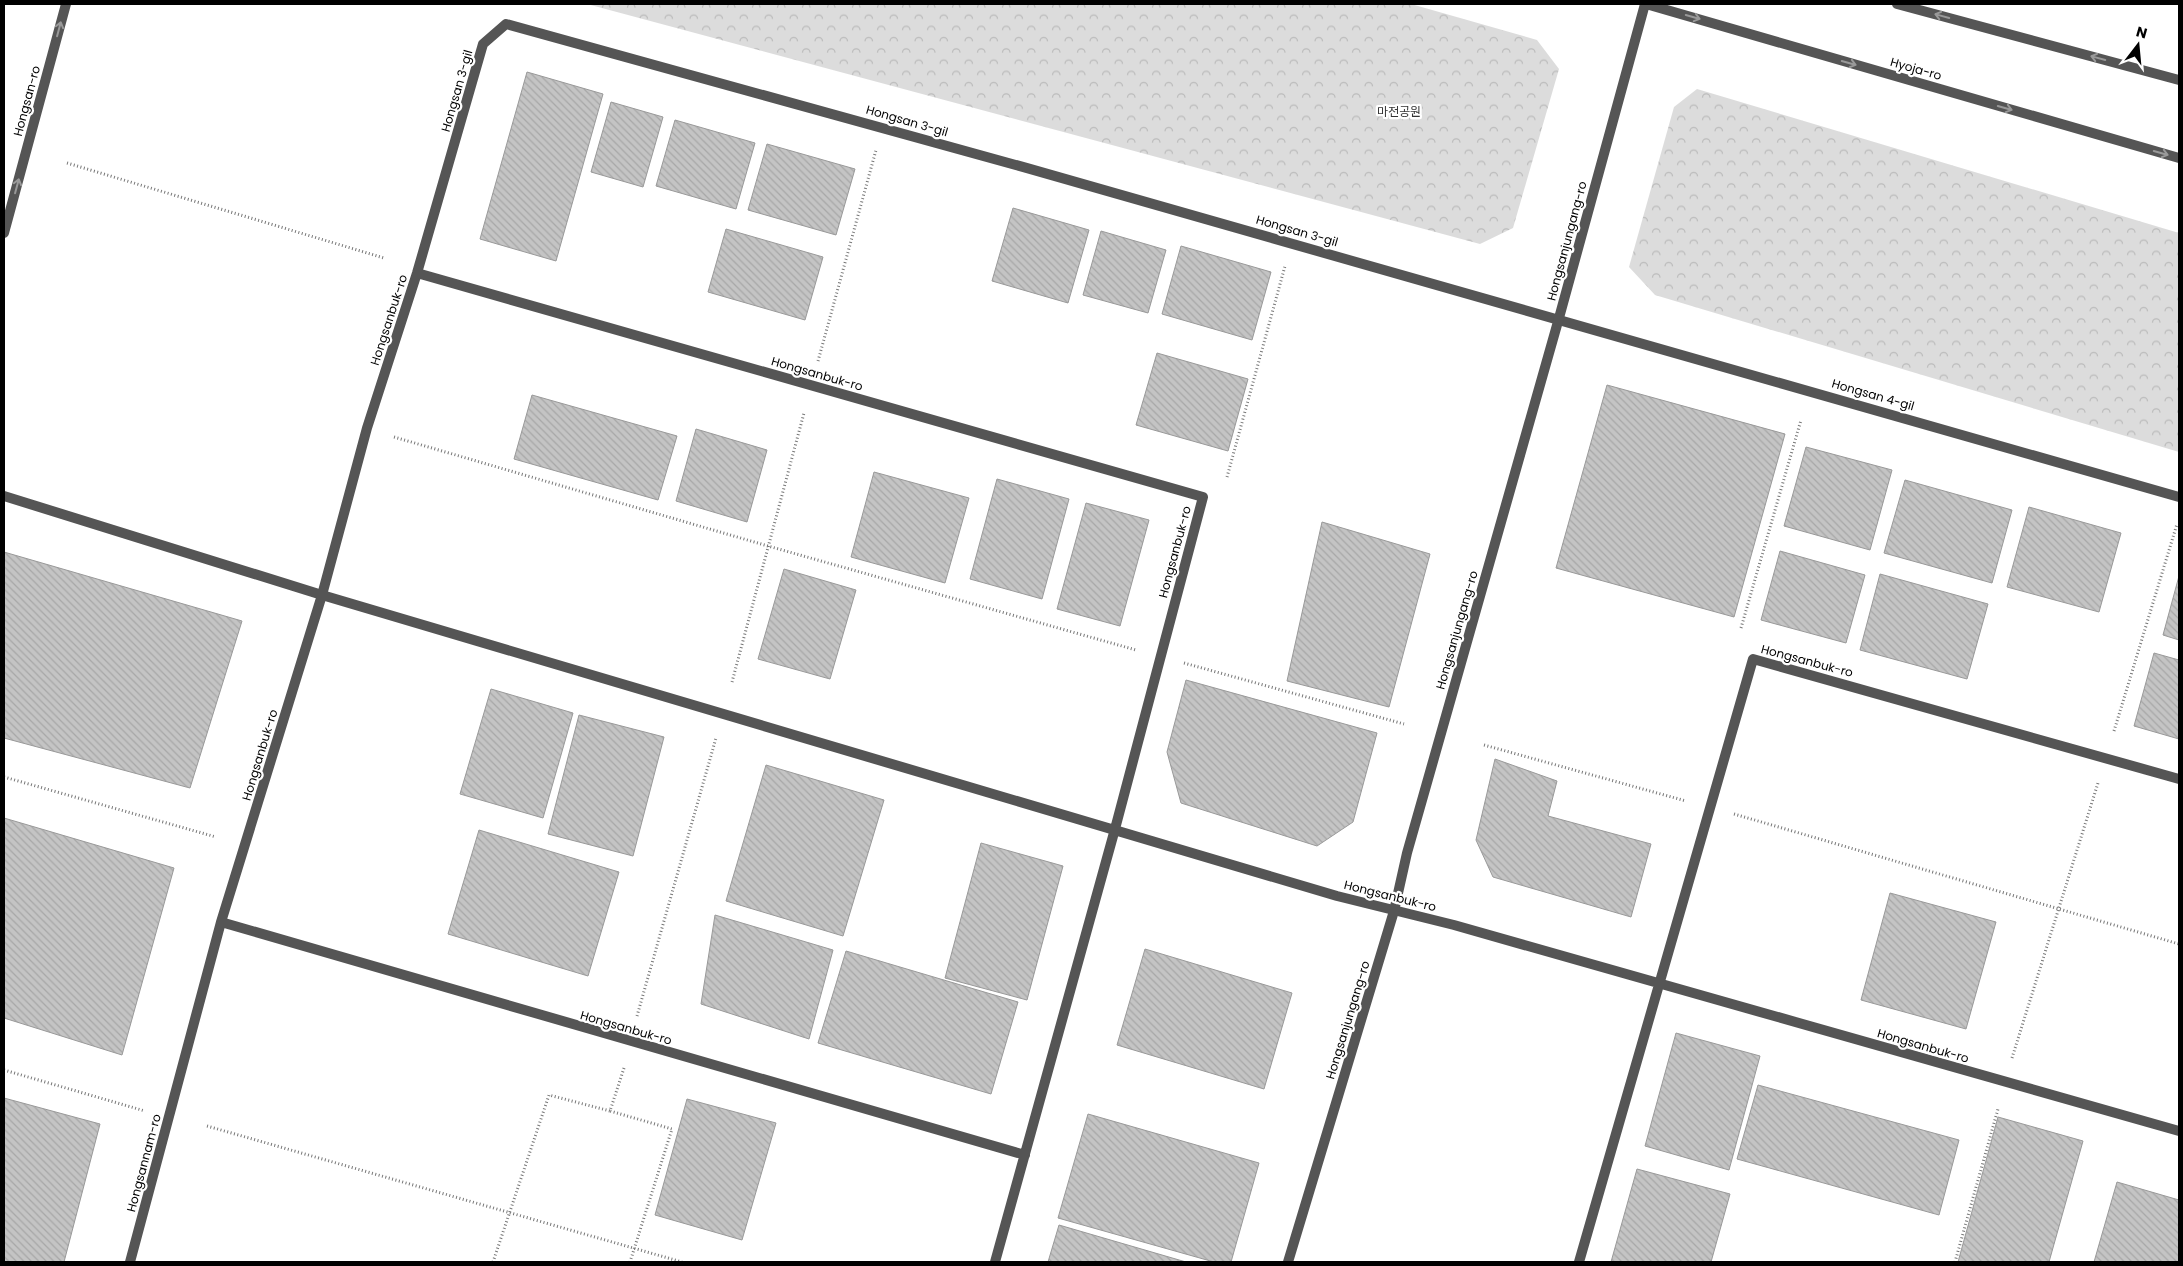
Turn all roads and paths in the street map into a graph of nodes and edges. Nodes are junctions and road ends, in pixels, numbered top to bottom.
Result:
1 (66, 4) edge
2 (1646, 4) edge
3 (1897, 4) edge
4 (2179, 80) edge
5 (876, 148) dead end
6 (2179, 158) edge
7 (67, 163) dead end
8 (4, 233) edge
9 (384, 258) dead end
10 (1285, 266) dead end
11 (417, 273) junction
12 (1559, 318) junction
13 (818, 361) dead end
14 (804, 413) dead end
15 (1801, 420) dead end
16 (394, 437) dead end
17 (1227, 477) dead end
18 (4, 496) edge
19 (2179, 497) edge
20 (2178, 524) dead end
21 (768, 546) junction
22 (322, 595) junction
23 (1741, 628) dead end
24 (1137, 650) dead end
25 (1182, 662) dead end
26 (732, 682) dead end
27 (1404, 724) dead end
28 (2114, 731) dead end
29 (716, 737) dead end
30 (1484, 745) dead end
31 (4, 777) edge
32 (2179, 779) edge
33 (2098, 783) dead end
34 (1689, 802) dead end
35 (1729, 812) dead end
36 (1115, 829) junction
37 (216, 837) dead end
38 (2057, 909) junction
39 (1394, 911) junction
40 (222, 922) junction
41 (2179, 944) edge
42 (1660, 983) junction
43 (637, 1016) dead end
44 (2012, 1058) dead end
45 (624, 1068) dead end
46 (4, 1070) edge
47 (182, 1071) joint
48 (1998, 1109) dead end
49 (610, 1111) junction
50 (148, 1112) dead end
51 (207, 1126) dead end
52 (2179, 1131) edge
53 (1025, 1155) junction
54 (509, 1214) junction
55 (634, 1248) junction
56 (130, 1262) edge
57 (493, 1262) edge
58 (630, 1262) edge
59 (682, 1262) edge
60 (995, 1262) edge
61 (1288, 1262) edge
62 (1579, 1262) edge
63 (1954, 1262) edge

8 -> 1 street, Hongsan-ro
2 -> 6 street, Hyoja-ro
2 - 12 street, Hongsanjungang-ro
4 -> 3 street
5 - 13 path
7 - 9 path
10 - 17 path
11 - 12 street, Hongsan 3-gil
11 - 22 street, Hongsanbuk-ro
11 - 36 street, Hongsanbuk-ro
12 - 19 street, Hongsan 4-gil
12 - 39 street, Hongsanjungang-ro
14 - 21 path
15 - 23 path
16 - 21 path
18 - 22 street, Hongsanbuk-ro
20 - 28 path
21 - 24 path
21 - 26 path
22 - 36 street, Hongsanbuk-ro
22 - 40 street, Hongsanbuk-ro
25 - 27 path
29 - 43 path
30 - 34 path
31 - 37 path
32 - 42 street, Hongsanbuk-ro
33 - 38 path
35 - 38 path
36 - 39 street, Hongsanbuk-ro
36 - 53 street, Hongsanbuk-ro
38 - 41 path
38 - 44 path
39 - 42 street, Hongsanbuk-ro
39 - 61 street, Hongsanjungang-ro
40 - 47 street, Hongsanbuk-ro
40 - 53 street, Hongsanbuk-ro
42 - 52 street, Hongsanbuk-ro
42 - 62 street, Hongsanbuk-ro
45 - 49 path
46 - 50 path
47 - 56 street, Hongsannam-ro
48 - 63 path
49 - 54 path
49 - 55 path
51 - 54 path
53 - 60 street, Hongsanbuk-ro
54 - 55 path
54 - 57 path
55 - 58 path
55 - 59 path

